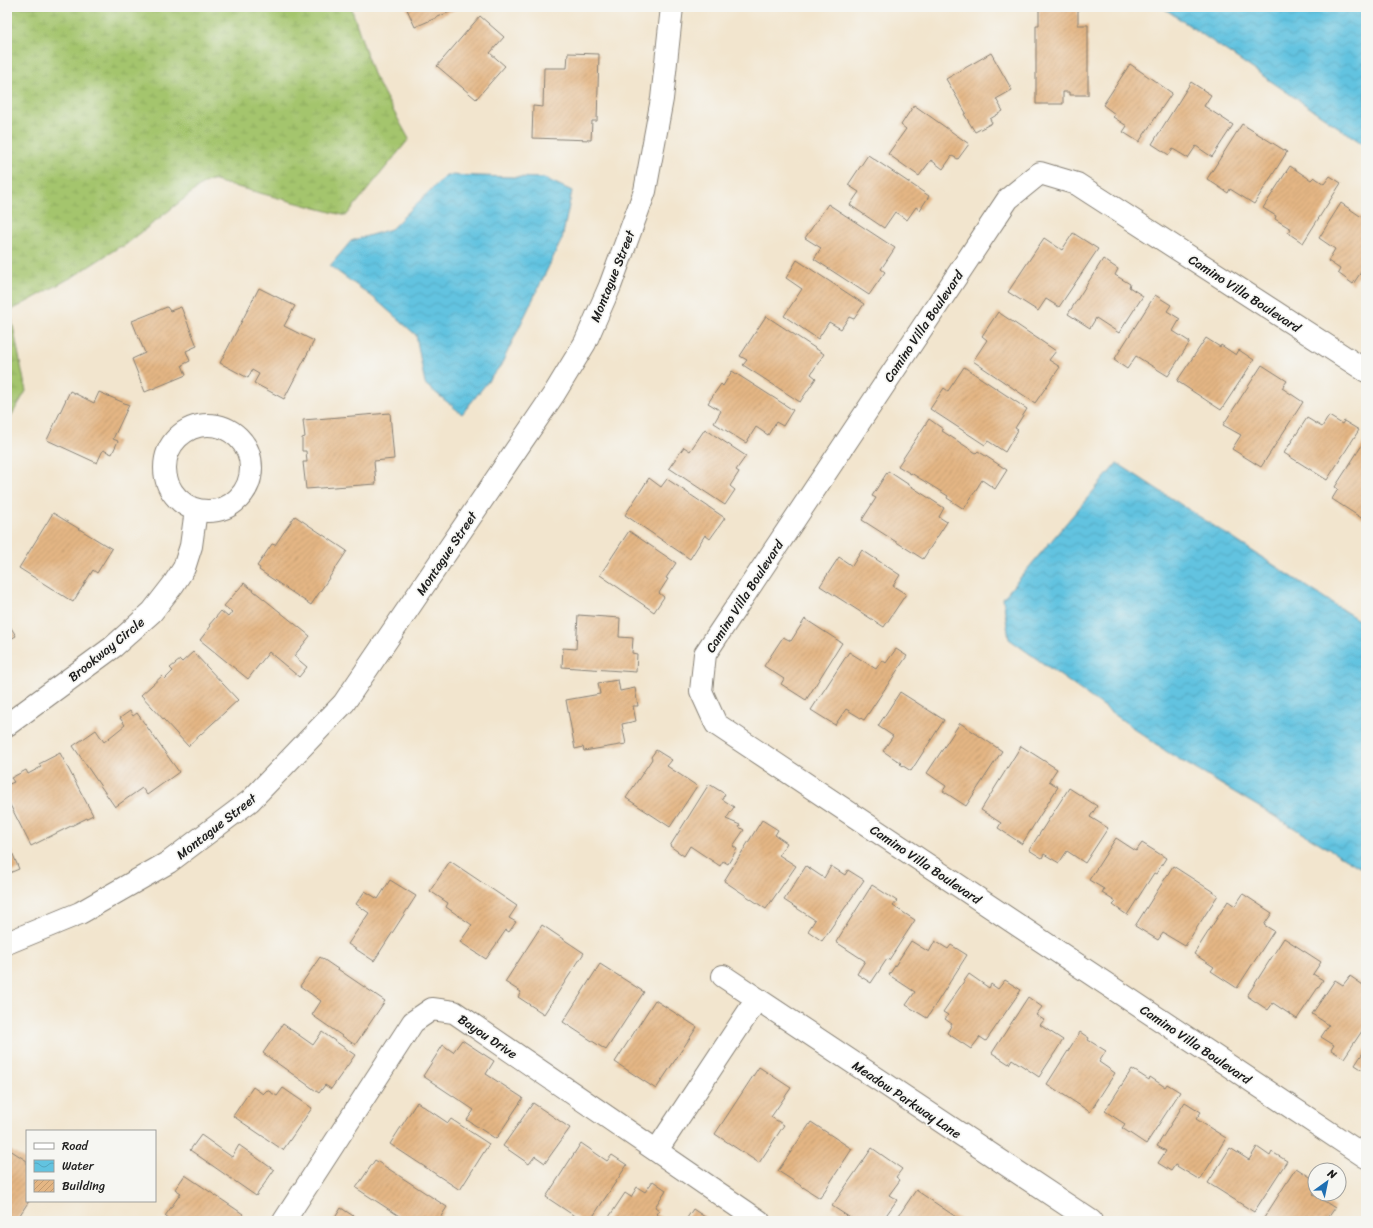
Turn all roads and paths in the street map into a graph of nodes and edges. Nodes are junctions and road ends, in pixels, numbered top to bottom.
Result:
1 (672, 7) edge
2 (1366, 371) edge
3 (196, 510) dead end
4 (7, 725) edge
5 (7, 943) edge
6 (722, 976) dead end
7 (757, 999) junction
8 (657, 1150) junction
9 (1366, 1157) edge
10 (284, 1221) edge
11 (759, 1221) edge
12 (1091, 1221) edge

1 - 5 street, Montague Street
2 - 9 street, Camino Villa Boulevard
3 - 4 street, Brookway Circle
6 - 7 street, Meadow Parkway Lane
7 - 8 street
7 - 12 street, Meadow Parkway Lane
8 - 10 street, Bayou Drive
8 - 11 street, Bayou Drive

